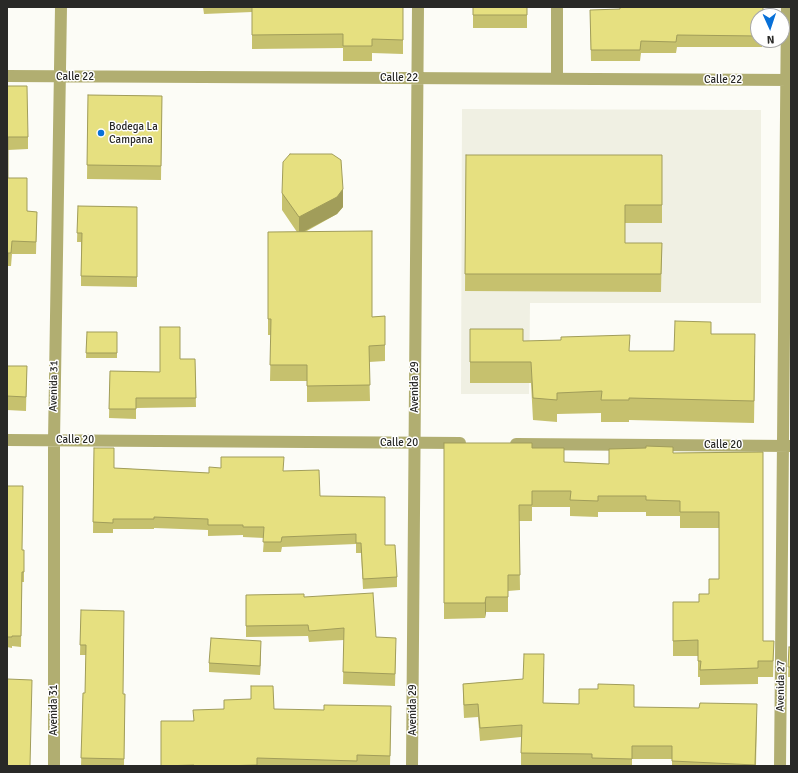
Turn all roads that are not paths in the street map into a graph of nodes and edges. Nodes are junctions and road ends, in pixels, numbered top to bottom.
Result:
1 (61, 7) edge
2 (418, 7) edge
3 (557, 7) edge
4 (787, 7) edge
5 (7, 76) edge
6 (59, 77) junction
7 (417, 78) junction
8 (557, 79) junction
9 (789, 80) edge
10 (7, 440) edge
11 (54, 440) junction
12 (415, 443) junction
13 (470, 443) edge
14 (501, 444) edge
15 (787, 446) edge
16 (54, 766) edge
17 (412, 766) edge
18 (780, 766) edge

1 - 6 street, Avenida 31
2 - 7 street, Avenida 29
3 - 8 street
4 - 9 street, Avenida 27
5 - 6 street, Calle 22
6 - 7 street, Calle 22
6 - 11 street, Avenida 31
7 - 8 street, Calle 22
7 - 12 street, Avenida 29
8 - 9 street, Calle 22
9 - 15 street, Avenida 27
10 - 11 street, Calle 20
11 - 12 street, Calle 20
11 - 16 street, Avenida 31
12 - 13 street, Calle 20
12 - 17 street, Avenida 29
14 - 15 street, Calle 20
15 - 18 street, Avenida 27

